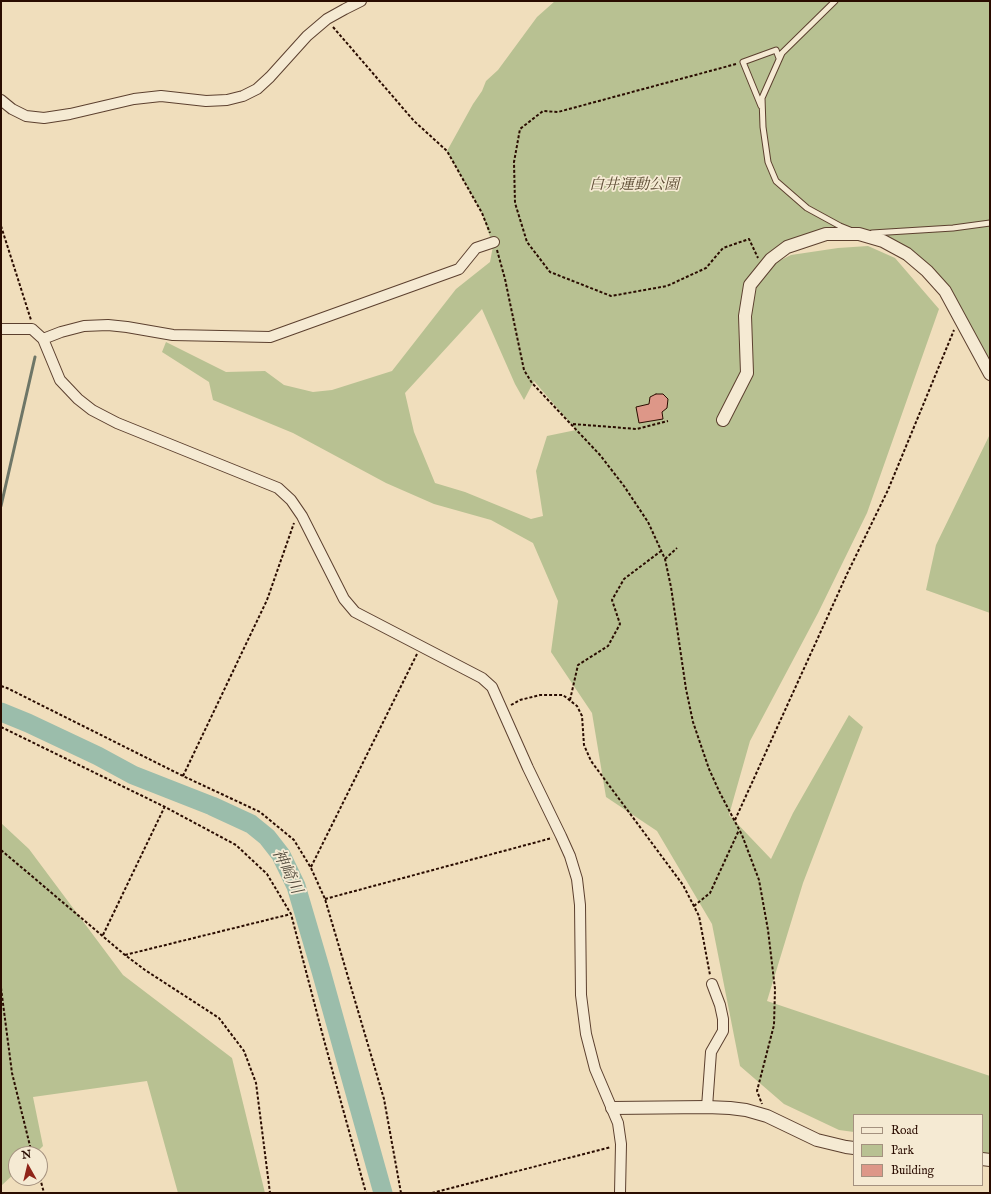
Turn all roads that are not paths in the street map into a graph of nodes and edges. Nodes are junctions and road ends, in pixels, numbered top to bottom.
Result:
1 (361, 1) edge
2 (835, 1) edge
3 (779, 58) junction
4 (1, 100) edge
5 (762, 109) junction
6 (990, 223) edge
7 (859, 234) junction
8 (494, 242) road end
9 (1, 329) edge
10 (43, 339) junction
11 (990, 374) edge
12 (723, 420) dead end
13 (712, 984) road end
14 (707, 1107) junction
15 (612, 1108) junction
16 (853, 1148) edge
17 (620, 1193) edge

1 - 4 street
2 - 3 lane
3 - 5 lane
3 - 5 lane
5 - 7 lane
6 - 7 lane
7 - 11 street
7 - 12 street
8 - 10 street
9 - 10 street
10 - 15 street
13 - 14 street
14 - 15 street
14 - 16 street
15 - 17 street

